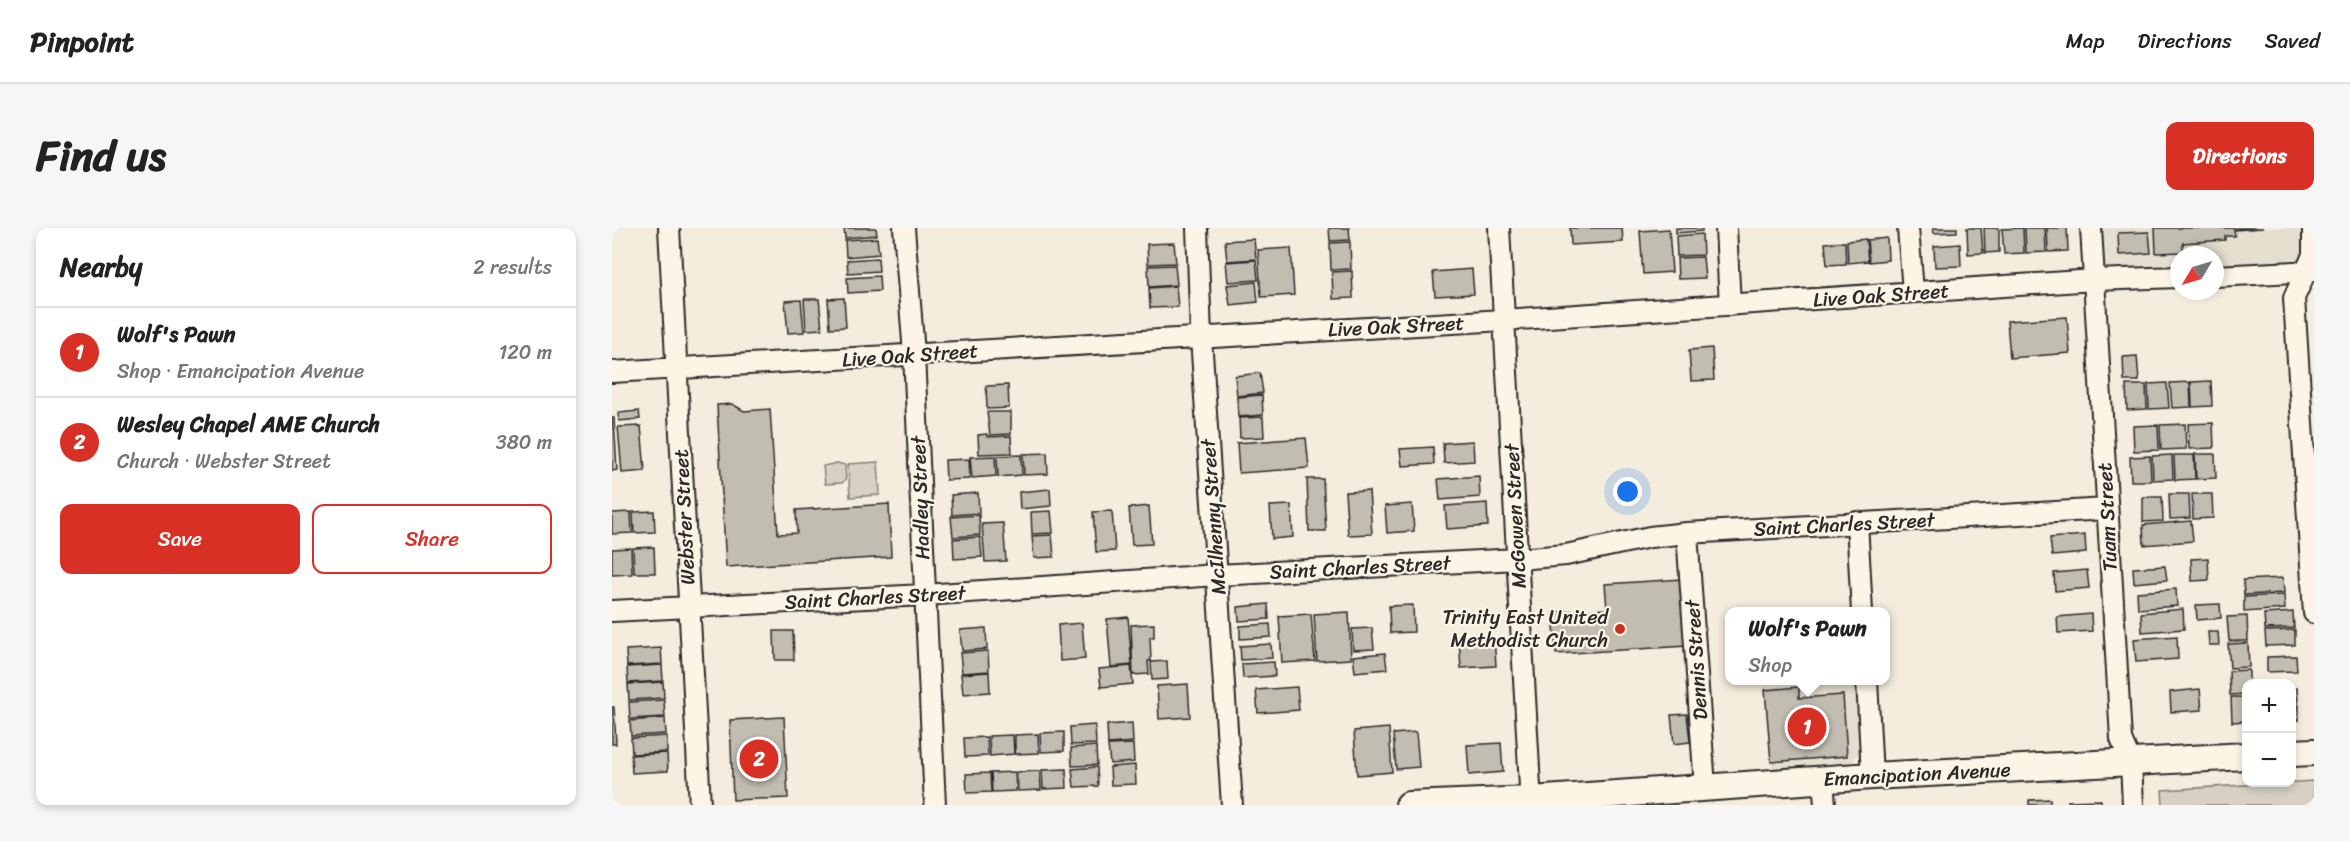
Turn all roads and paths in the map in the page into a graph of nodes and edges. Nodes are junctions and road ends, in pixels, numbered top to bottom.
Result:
1 (669, 228) edge
2 (903, 228) edge
3 (1197, 228) edge
4 (1499, 228) edge
5 (1726, 228) edge
6 (1908, 228) edge
7 (2091, 228) edge
8 (2313, 228) edge
9 (2310, 272) edge
10 (2224, 276) edge
11 (2170, 277) edge
12 (2094, 280) junction
13 (1913, 292) junction
14 (1730, 305) junction
15 (1504, 320) junction
16 (1201, 337) junction
17 (914, 354) junction
18 (676, 369) junction
19 (612, 372) edge
20 (2107, 509) junction
21 (1857, 522) junction
22 (1688, 533) junction
23 (1518, 559) junction
24 (1217, 575) junction
25 (924, 595) junction
26 (689, 606) junction
27 (1862, 607) edge
28 (612, 611) edge
29 (2314, 613) edge
30 (1866, 685) edge
31 (2314, 752) edge
32 (2296, 753) edge
33 (2242, 756) edge
34 (2131, 762) junction
35 (1872, 776) junction
36 (1823, 779) junction
37 (1705, 787) junction
38 (1531, 803) edge
39 (700, 805) edge
40 (935, 805) edge
41 (1232, 805) edge
42 (1409, 805) edge
43 (1825, 805) edge
44 (2133, 805) edge

1 - 18 street, Webster Street
2 - 17 street, Hadley Street
3 - 16 street, McIlhenny Street
4 - 15 street, McGowen Street
5 - 14 street
6 - 13 street
7 - 12 street, Tuam Street
8 - 9 street
9 - 10 street
9 - 29 street
11 - 12 street, Live Oak Street
12 - 13 street, Live Oak Street
12 - 20 street, Tuam Street
13 - 14 street, Live Oak Street
14 - 15 street, Live Oak Street
15 - 16 street, Live Oak Street
15 - 23 street, McGowen Street
16 - 17 street, Live Oak Street
16 - 24 street, McIlhenny Street
17 - 18 street, Live Oak Street
17 - 25 street, Hadley Street
18 - 19 street, Live Oak Street
18 - 26 street, Webster Street
20 - 21 street, Saint Charles Street
20 - 34 street, Tuam Street
21 - 22 street, Saint Charles Street
21 - 27 street
22 - 23 street, Saint Charles Street
22 - 37 street, Dennis Street
23 - 24 street, Saint Charles Street
23 - 38 street, McGowen Street
24 - 25 street, Saint Charles Street
24 - 41 street, McIlhenny Street
25 - 26 street, Saint Charles Street
25 - 40 street, Hadley Street
26 - 28 street, Saint Charles Street
26 - 39 street, Webster Street
30 - 35 street
31 - 32 main road
33 - 34 main road, Emancipation Avenue
34 - 35 main road, Emancipation Avenue
34 - 44 street, Tuam Street
35 - 36 main road, Emancipation Avenue
36 - 37 main road, Emancipation Avenue
36 - 43 street
37 - 38 main road, Emancipation Avenue
38 - 42 main road, Emancipation Avenue

